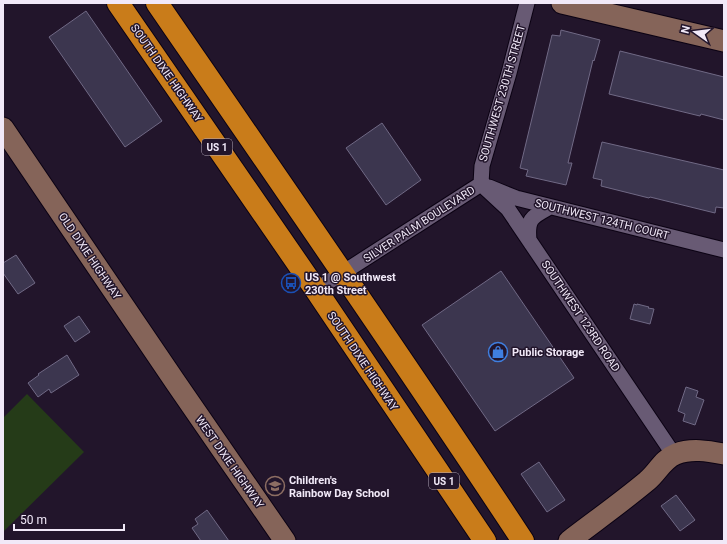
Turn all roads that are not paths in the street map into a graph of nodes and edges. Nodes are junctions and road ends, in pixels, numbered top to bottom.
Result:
1 (118, 3) edge
2 (136, 3) edge
3 (157, 3) edge
4 (527, 3) edge
5 (562, 3) edge
6 (724, 41) edge
7 (204, 72) junction
8 (3, 128) edge
9 (481, 184) junction
10 (550, 206) junction
11 (529, 240) junction
12 (724, 250) edge
13 (342, 273) junction
14 (316, 290) junction
15 (176, 383) joint
16 (724, 454) edge
17 (674, 455) junction
18 (285, 541) edge
19 (485, 541) edge
20 (523, 541) edge
21 (569, 541) edge

1 - 14 highway, SOUTH DIXIE HIGHWAY / US 1
2 - 7 highway
3 - 7 highway, US 1
4 - 9 street, SOUTHWEST 230TH STREET
5 - 6 street
7 - 13 highway, US 1
8 - 15 street, OLD DIXIE HIGHWAY
9 - 10 street, SOUTHWEST 124TH COURT
9 - 11 street, SOUTHWEST 123RD ROAD
9 - 13 street, SILVER PALM BOULEVARD
10 - 11 street
10 - 12 street, SOUTHWEST 124TH COURT
11 - 17 street, SOUTHWEST 123RD ROAD
13 - 14 street, SILVER PALM BOULEVARD
13 - 20 highway, US 1
14 - 19 highway, SOUTH DIXIE HIGHWAY / US 1
15 - 18 street, WEST DIXIE HIGHWAY
16 - 17 street
17 - 21 street

